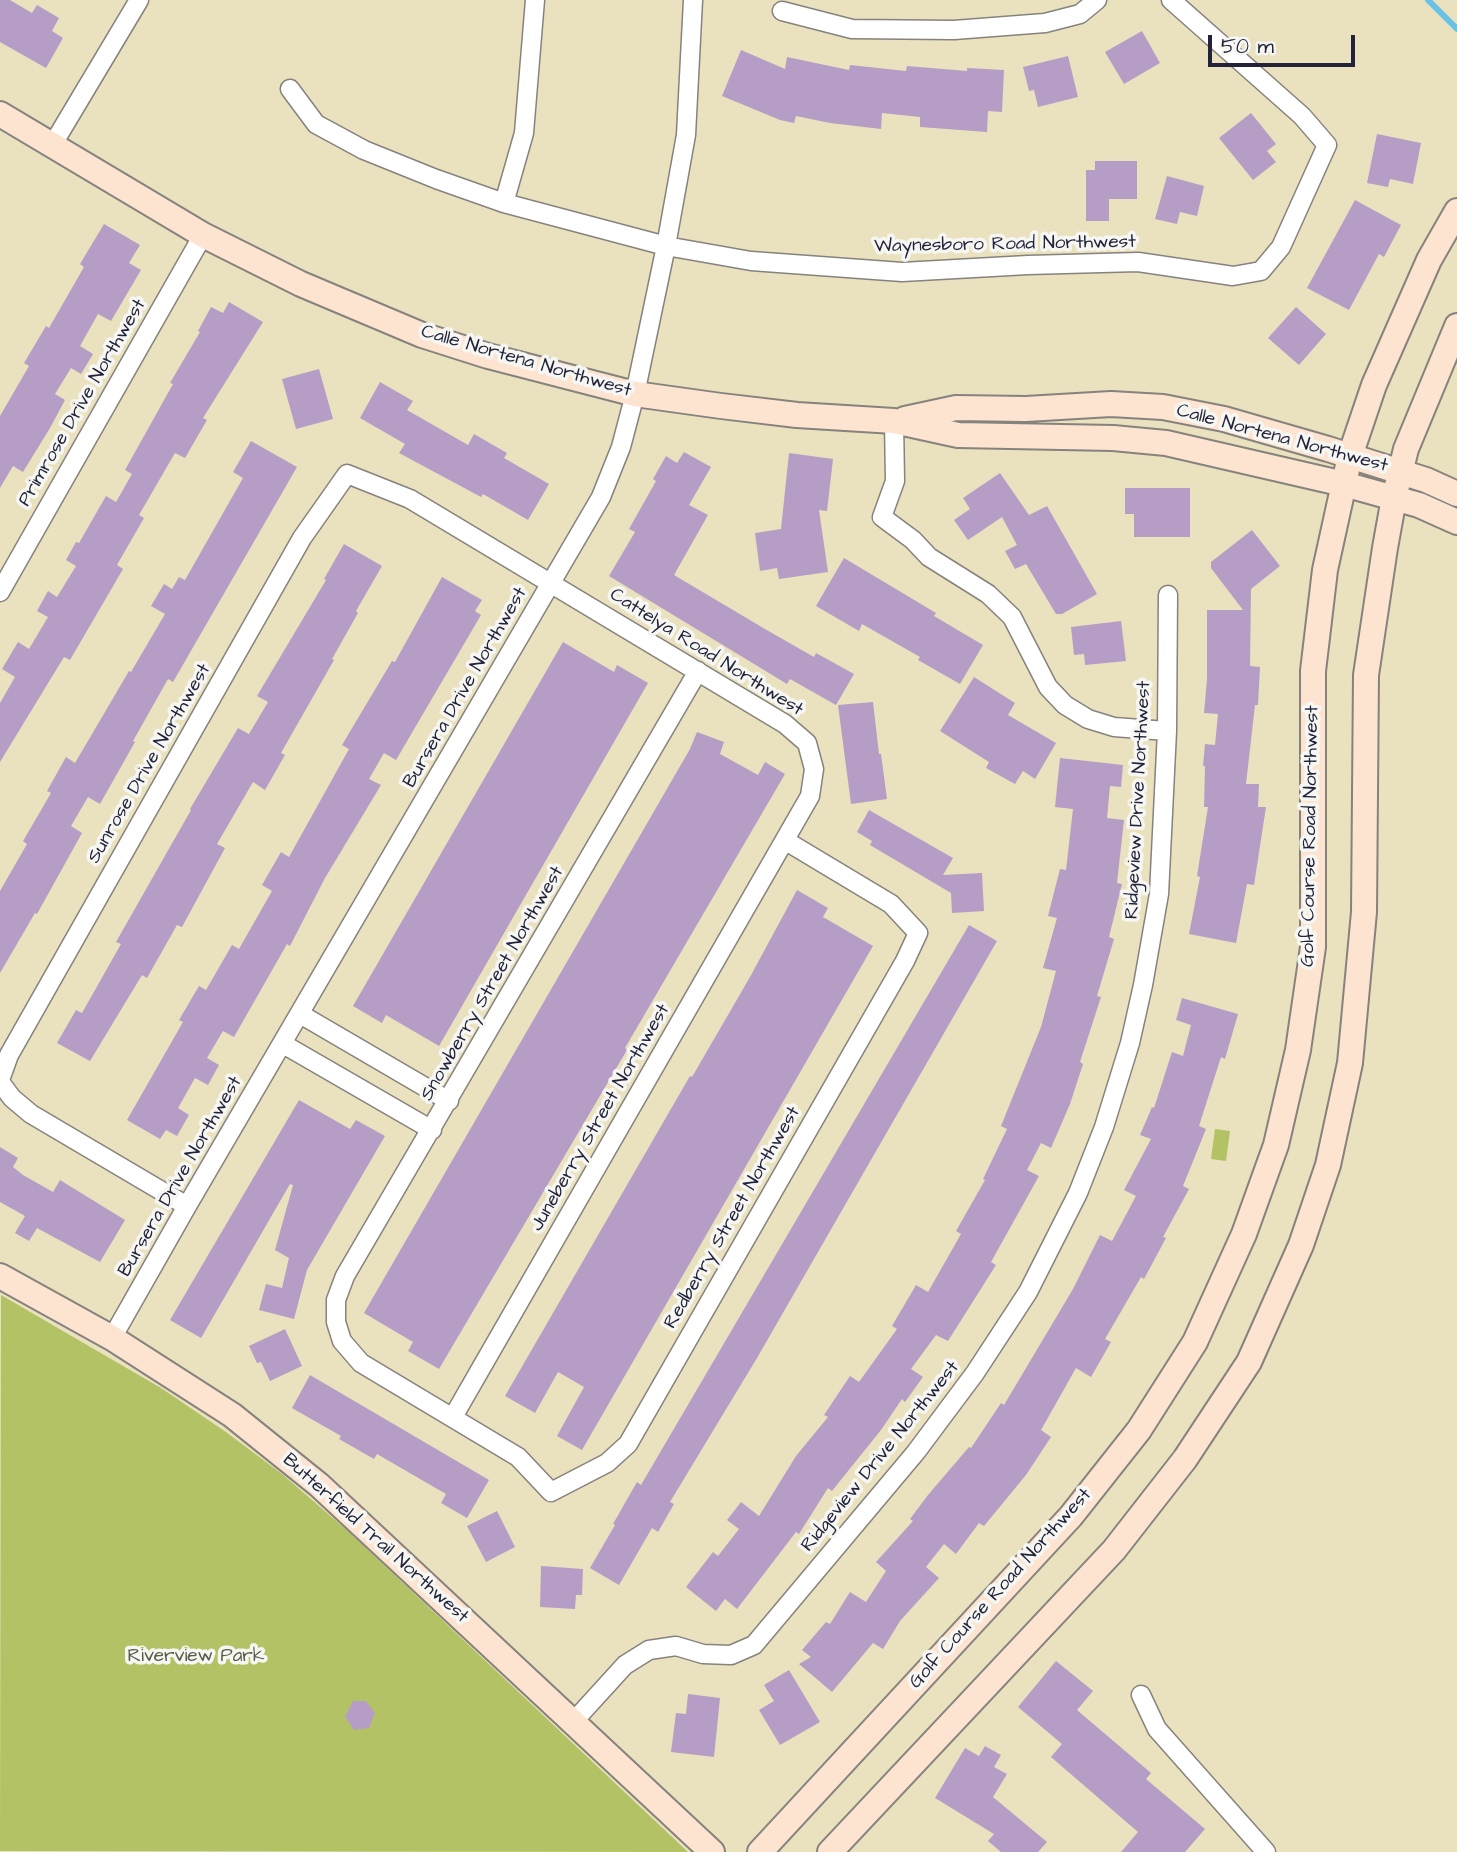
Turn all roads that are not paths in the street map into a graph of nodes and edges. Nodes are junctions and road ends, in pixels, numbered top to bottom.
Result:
1 (535, 0) edge
2 (693, 0) edge
3 (1097, 0) edge
4 (1171, 0) edge
5 (131, 3) edge
6 (782, 11) dead end
7 (290, 89) dead end
8 (0, 114) edge
9 (54, 144) junction
10 (504, 203) junction
11 (1457, 211) edge
12 (203, 235) junction
13 (666, 246) junction
14 (1457, 326) edge
15 (635, 394) junction
16 (894, 421) junction
17 (1350, 456) junction
18 (1400, 471) junction
19 (347, 474) joint
20 (1343, 484) junction
21 (1457, 494) edge
22 (1394, 498) junction
23 (1457, 522) edge
24 (551, 584) junction
25 (0, 592) edge
26 (1168, 595) dead end
27 (698, 671) junction
28 (1167, 732) junction
29 (786, 841) junction
30 (300, 1014) junction
31 (283, 1044) junction
32 (0, 1081) edge
33 (449, 1101) junction
34 (432, 1130) junction
35 (187, 1206) junction
36 (0, 1276) edge
37 (112, 1338) junction
38 (453, 1417) junction
39 (1141, 1695) dead end
40 (574, 1721) junction
41 (712, 1852) edge
42 (760, 1852) edge
43 (830, 1852) edge
44 (1266, 1852) edge

1 - 10 street
2 - 13 street, Bursera Drive Northwest
3 - 6 street
4 - 13 street, Waynesboro Road Northwest
5 - 9 street
7 - 10 street, Waynesboro Road Northwest
8 - 9 main road, Calle Nortena Northwest
9 - 12 main road, Calle Nortena Northwest
10 - 13 street, Waynesboro Road Northwest
11 - 17 main road, Golf Course Road Northwest
12 - 15 main road, Calle Nortena Northwest
12 - 25 street, Primrose Drive Northwest
13 - 15 street, Bursera Drive Northwest
14 - 18 main road
15 - 16 main road, Calle Nortena Northwest
15 - 24 street, Bursera Drive Northwest
16 - 17 main road, Calle Nortena Northwest
16 - 20 main road, Calle Nortena Northwest
16 - 28 street
17 - 18 main road, Calle Nortena Northwest
17 - 20 main road, Golf Course Road Northwest
18 - 21 main road, Calle Nortena Northwest
18 - 22 main road
19 - 24 street, Cattelya Road Northwest
19 - 32 street, Sunrose Drive Northwest
20 - 22 main road, Calle Nortena Northwest
20 - 42 main road, Golf Course Road Northwest
22 - 23 main road, Calle Nortena Northwest
22 - 43 main road
24 - 27 street, Cattelya Road Northwest
24 - 30 street, Bursera Drive Northwest
26 - 28 street, Ridgeview Drive Northwest
27 - 29 street, Cattelya Road Northwest
27 - 33 street, Snowberry Street Northwest
28 - 40 street, Ridgeview Drive Northwest
29 - 38 street, Juneberry Street Northwest
29 - 38 street, Redberry Street Northwest
30 - 31 street, Bursera Drive Northwest
30 - 33 street
31 - 34 street
31 - 35 street, Bursera Drive Northwest
32 - 35 street
33 - 34 street, Snowberry Street Northwest
34 - 38 street, Snowberry Street Northwest
35 - 37 street, Bursera Drive Northwest
36 - 37 main road, Butterfield Trail Northwest
37 - 40 main road, Butterfield Trail Northwest
39 - 44 street
40 - 41 main road, Butterfield Trail Northwest

